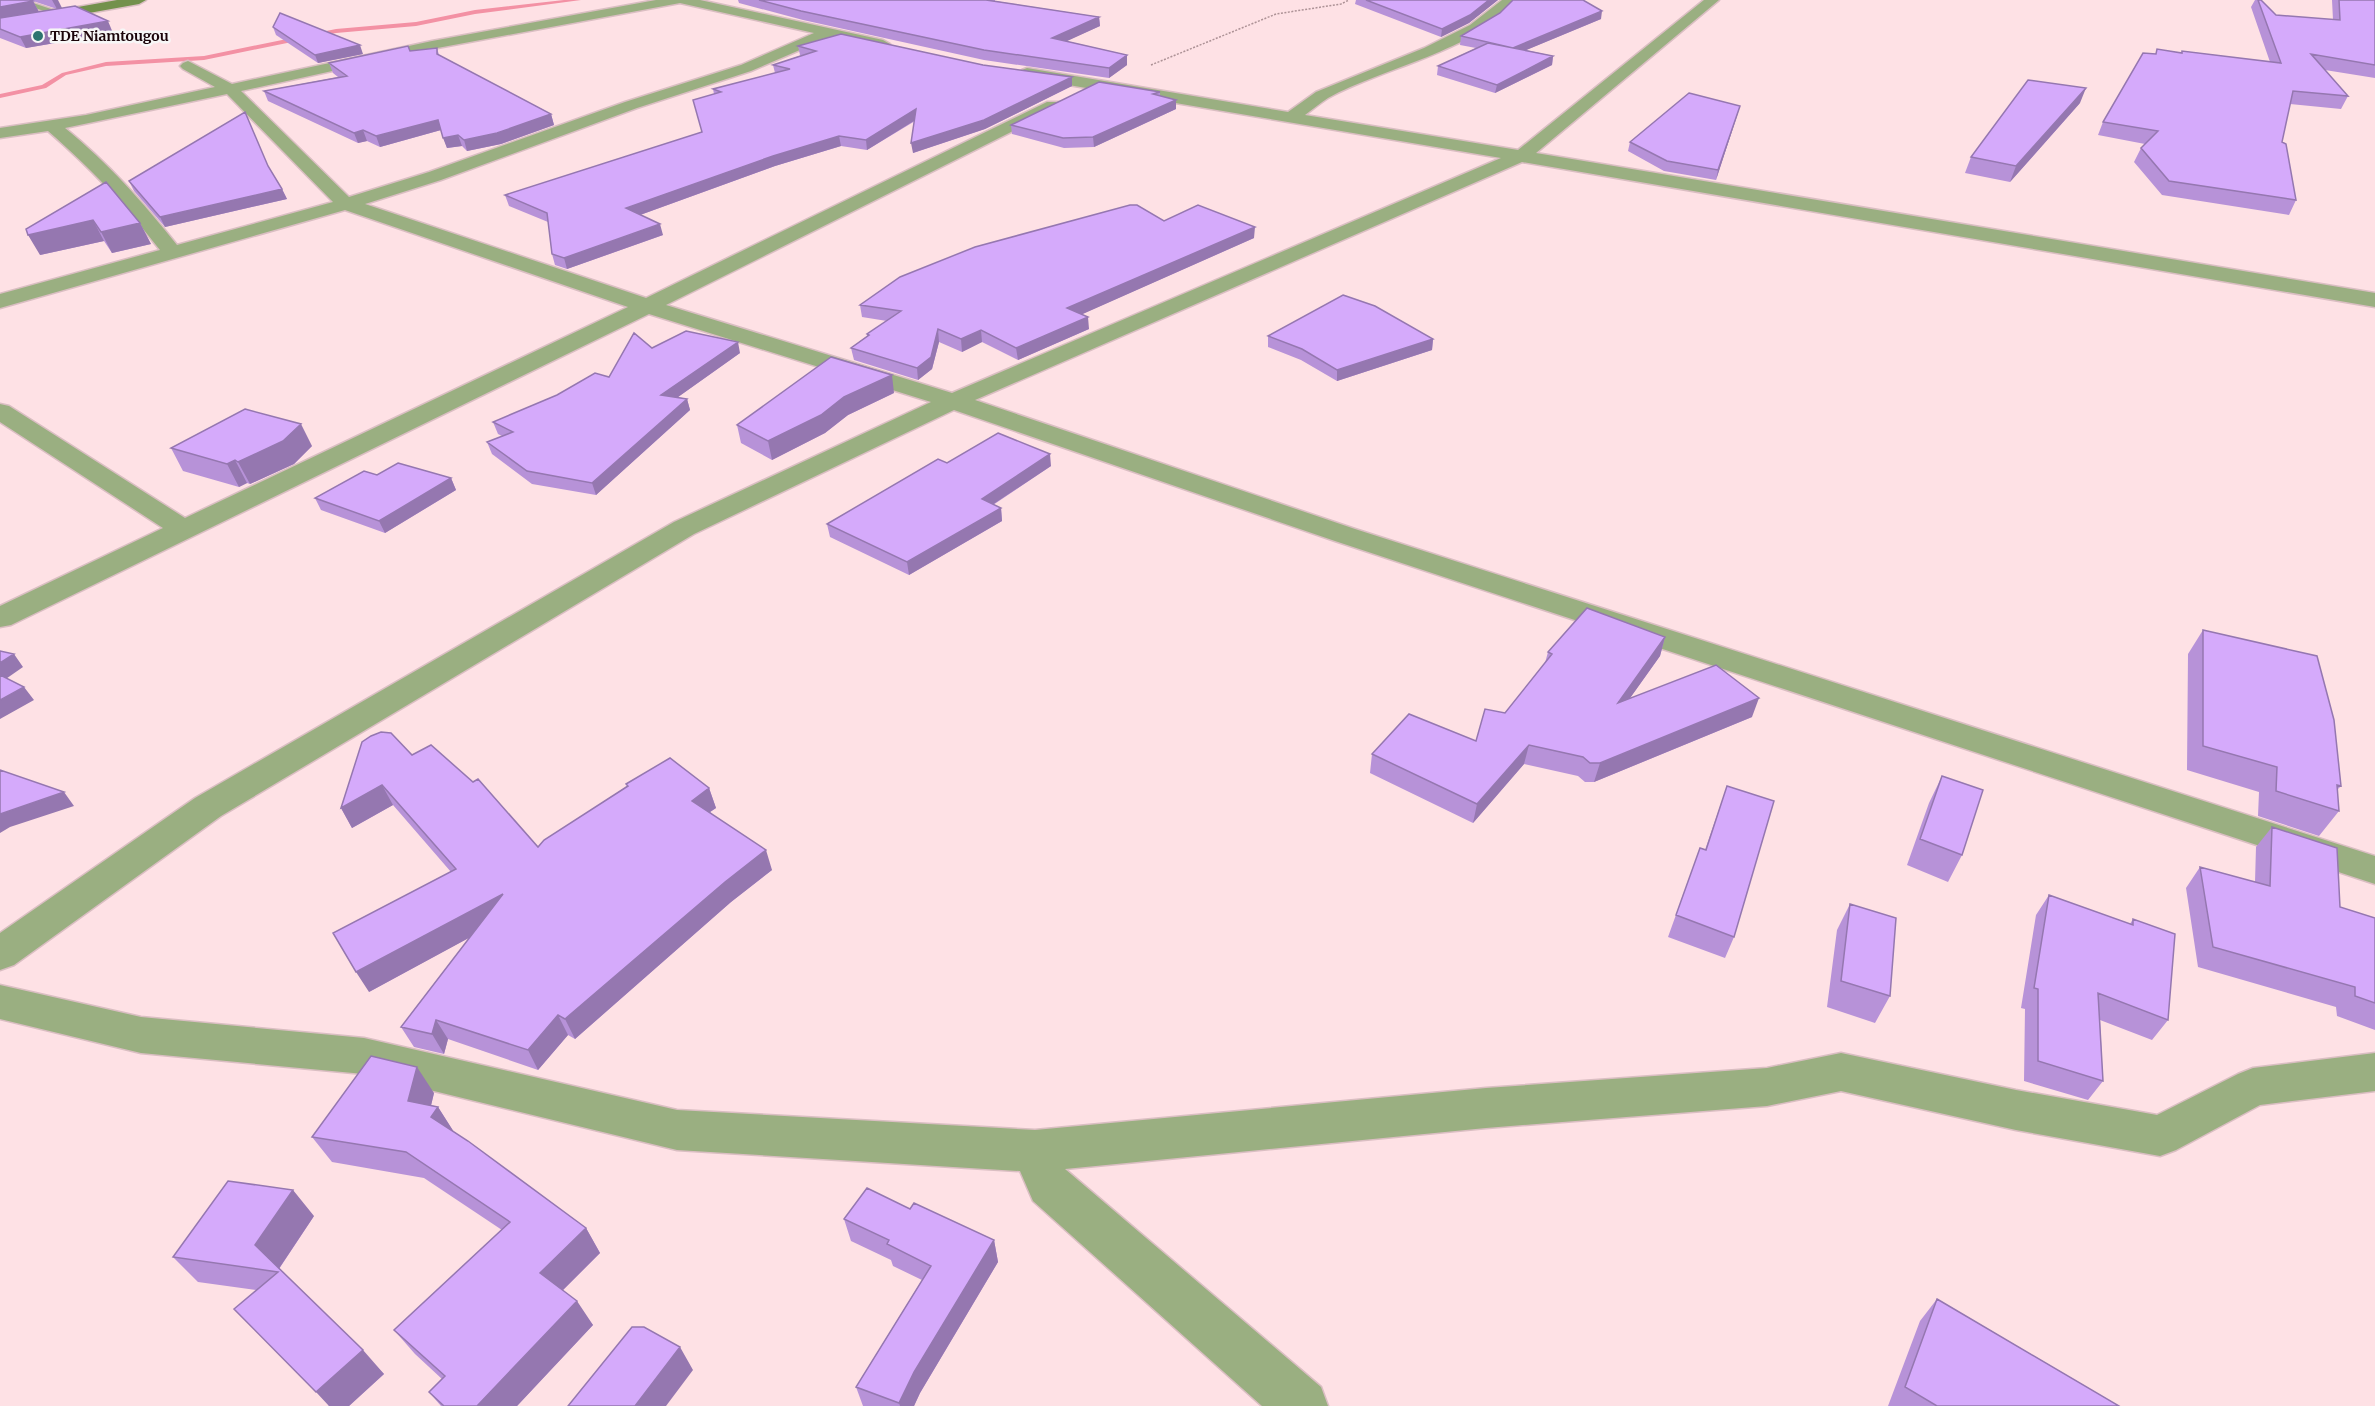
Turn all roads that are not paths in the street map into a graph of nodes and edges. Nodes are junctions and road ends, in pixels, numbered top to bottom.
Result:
1 (15, 0) edge
2 (139, 0) edge
3 (680, 0) edge
4 (1510, 0) edge
5 (1712, 0) edge
6 (62, 14) junction
7 (0, 25) edge
8 (828, 32) junction
9 (895, 47) edge
10 (188, 66) dead end
11 (1006, 70) edge
12 (1097, 83) junction
13 (230, 89) junction
14 (1293, 116) junction
15 (51, 125) junction
16 (0, 133) edge
17 (1523, 155) junction
18 (346, 204) junction
19 (173, 253) junction
20 (2375, 300) edge
21 (0, 302) edge
22 (647, 306) junction
23 (953, 401) junction
24 (0, 411) edge
25 (182, 528) junction
26 (0, 618) edge
27 (2375, 870) edge
28 (0, 954) edge
29 (0, 1002) edge
30 (2375, 1072) edge
31 (1035, 1151) junction
32 (1302, 1406) edge

1 - 6 lane
2 - 6 main road
3 - 8 street
3 - 13 street
4 - 14 street
5 - 17 street
6 - 7 main road
8 - 9 street
8 - 18 street
10 - 13 street
11 - 12 street
12 - 14 street
12 - 22 street
13 - 15 street
13 - 18 street
14 - 17 street
15 - 16 street
15 - 19 street
17 - 20 street
17 - 23 street
18 - 19 street
18 - 22 street
19 - 21 street
22 - 23 street
22 - 25 street
23 - 27 street
23 - 28 street
24 - 25 street
25 - 26 street
29 - 31 street
30 - 31 street
31 - 32 street

